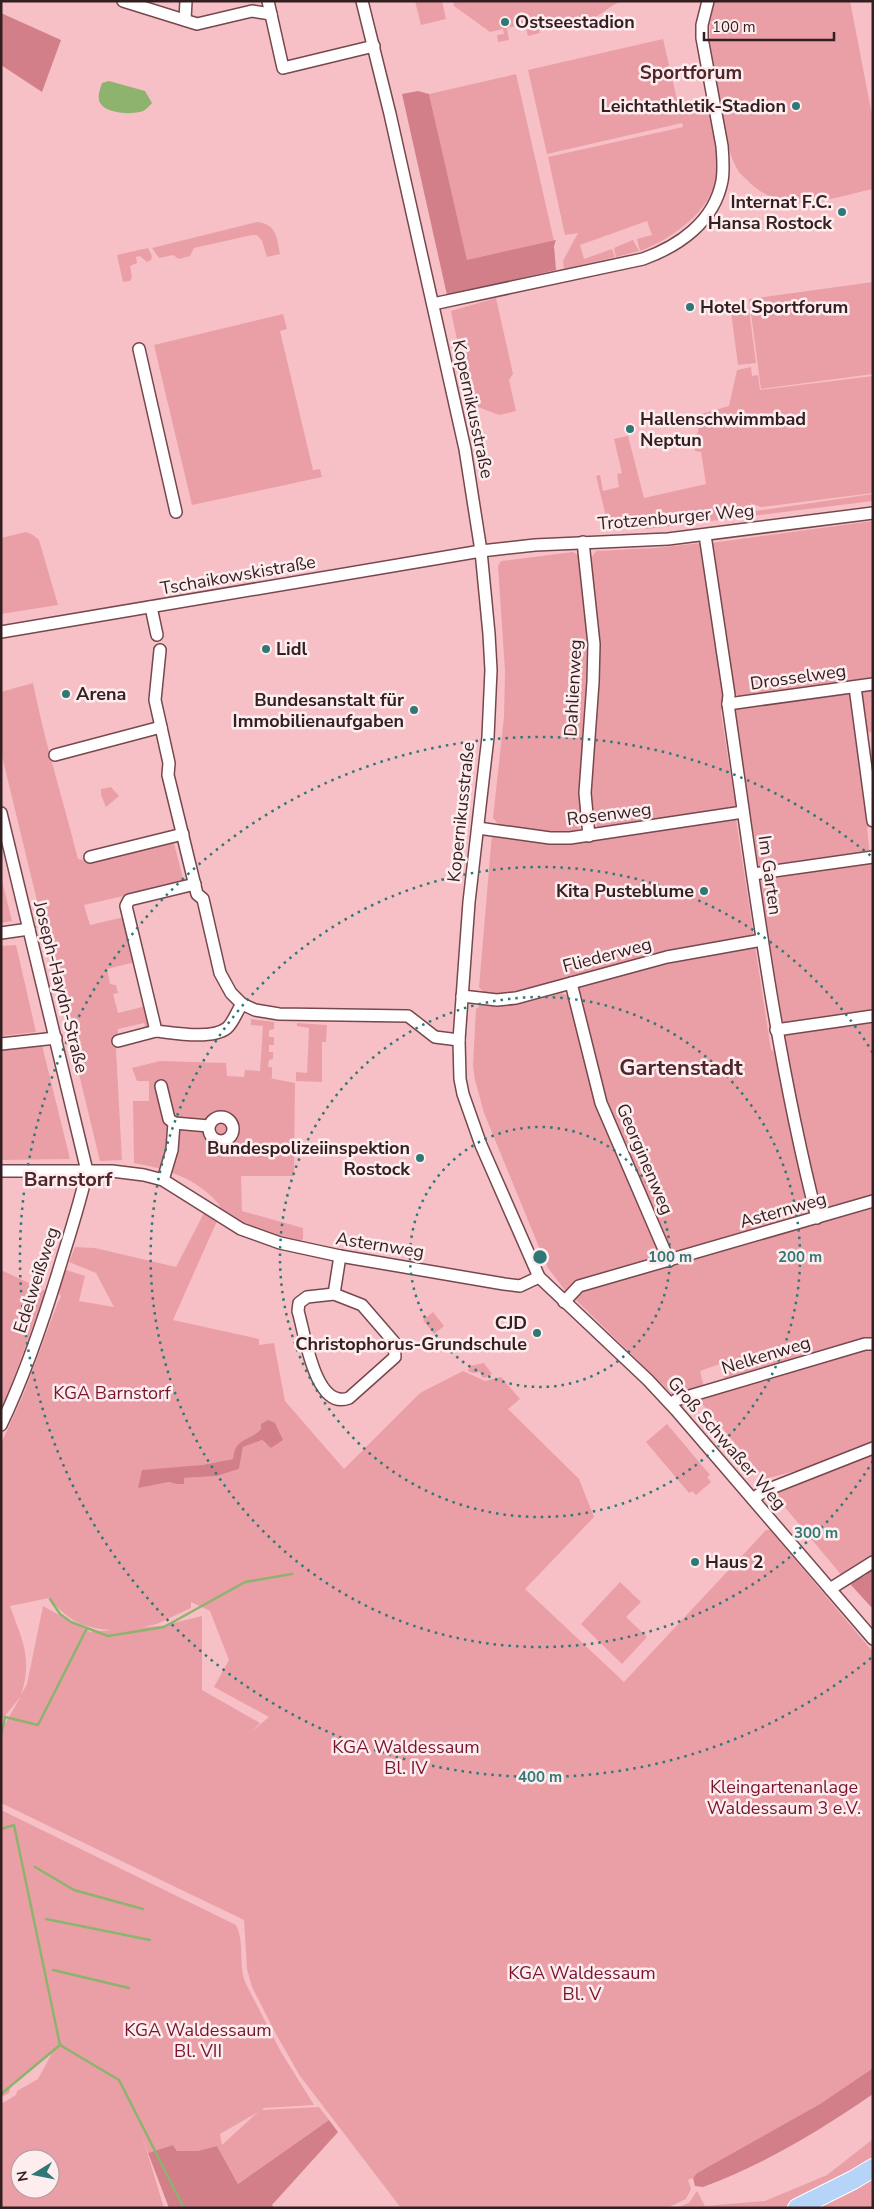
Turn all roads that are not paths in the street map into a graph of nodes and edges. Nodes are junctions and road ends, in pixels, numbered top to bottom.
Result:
1 (123, 1) edge
2 (186, 1) edge
3 (268, 1) edge
4 (362, 1) edge
5 (708, 1) edge
6 (271, 14) junction
7 (185, 20) junction
8 (374, 46) junction
9 (433, 304) junction
10 (139, 350) dead end
11 (176, 512) dead end
12 (873, 513) edge
13 (705, 535) junction
14 (583, 542) junction
15 (481, 551) junction
16 (152, 607) junction
17 (1, 632) edge
18 (157, 635) dead end
19 (160, 650) dead end
20 (873, 684) edge
21 (855, 687) junction
22 (728, 704) junction
23 (161, 727) junction
24 (55, 755) dead end
25 (743, 812) junction
26 (1, 813) edge
27 (873, 821) edge
28 (478, 828) junction
29 (3, 829) edge
30 (183, 834) junction
31 (589, 836) junction
32 (90, 857) dead end
33 (873, 858) edge
34 (752, 874) junction
35 (195, 884) junction
36 (29, 929) junction
37 (1, 933) edge
38 (762, 940) junction
39 (571, 983) junction
40 (462, 996) junction
41 (242, 1004) junction
42 (873, 1016) edge
43 (776, 1030) junction
44 (156, 1031) junction
45 (56, 1038) junction
46 (459, 1040) junction
47 (118, 1041) dead end
48 (1, 1044) edge
49 (161, 1086) dead end
50 (174, 1123) junction
51 (209, 1126) dead end
52 (1, 1171) edge
53 (87, 1171) junction
54 (163, 1180) junction
55 (873, 1202) edge
56 (816, 1218) junction
57 (340, 1256) junction
58 (669, 1261) junction
59 (539, 1277) junction
60 (334, 1294) junction
61 (564, 1302) junction
62 (873, 1344) edge
63 (671, 1404) junction
64 (1, 1425) edge
65 (873, 1448) edge
66 (753, 1499) junction
67 (873, 1562) edge
68 (830, 1589) junction
69 (873, 1639) edge
70 (873, 2168) edge
71 (797, 2208) edge

1 - 7 street
2 - 7 street
3 - 6 street
4 - 8 street, Kopernikusstraße
5 - 9 street
6 - 7 street
6 - 8 street
8 - 9 street, Kopernikusstraße
9 - 15 street, Kopernikusstraße
10 - 11 street
12 - 13 street, Trotzenburger Weg
13 - 14 street, Trotzenburger Weg
13 - 22 street, Im Garten
14 - 15 street, Trotzenburger Weg
14 - 31 street, Dahlienweg
15 - 16 street, Tschaikowskistraße
15 - 28 street, Kopernikusstraße
16 - 17 street, Tschaikowskistraße
16 - 18 street
19 - 23 street
20 - 21 street, Drosselweg
21 - 22 street, Drosselweg
21 - 27 street
22 - 25 street, Im Garten
23 - 24 street
23 - 30 street
25 - 31 street, Rosenweg
25 - 34 street, Im Garten
26 - 29 street, Joseph-Haydn-Straße
28 - 31 street, Rosenweg
28 - 40 street, Kopernikusstraße
29 - 36 street, Joseph-Haydn-Straße
30 - 32 street
30 - 35 street
33 - 34 street
34 - 38 street, Im Garten
35 - 41 street
35 - 44 street
36 - 37 street
36 - 45 street, Joseph-Haydn-Straße
38 - 39 street, Fliederweg
38 - 43 street, Im Garten
39 - 40 street, Fliederweg
39 - 58 street, Georginenweg
40 - 46 street, Kopernikusstraße
41 - 44 street
41 - 46 street
42 - 43 street
43 - 56 street, Im Garten
44 - 47 street
45 - 48 street
45 - 53 street, Joseph-Haydn-Straße
46 - 59 street, Kopernikusstraße
49 - 50 street
50 - 51 street
50 - 54 street
52 - 53 street
53 - 54 street
53 - 64 street, Edelweißweg
54 - 57 street, Asternweg
55 - 56 street, Asternweg
56 - 58 street, Asternweg
57 - 59 street, Asternweg
57 - 60 street
58 - 61 street, Asternweg
59 - 61 street, Kopernikusstraße
60 - 60 street
61 - 63 street, Groß Schwaßer Weg
62 - 63 street, Nelkenweg
63 - 66 street, Groß Schwaßer Weg
65 - 66 street
66 - 68 street, Groß Schwaßer Weg
67 - 68 street
68 - 69 street, Groß Schwaßer Weg
70 - 71 highway

